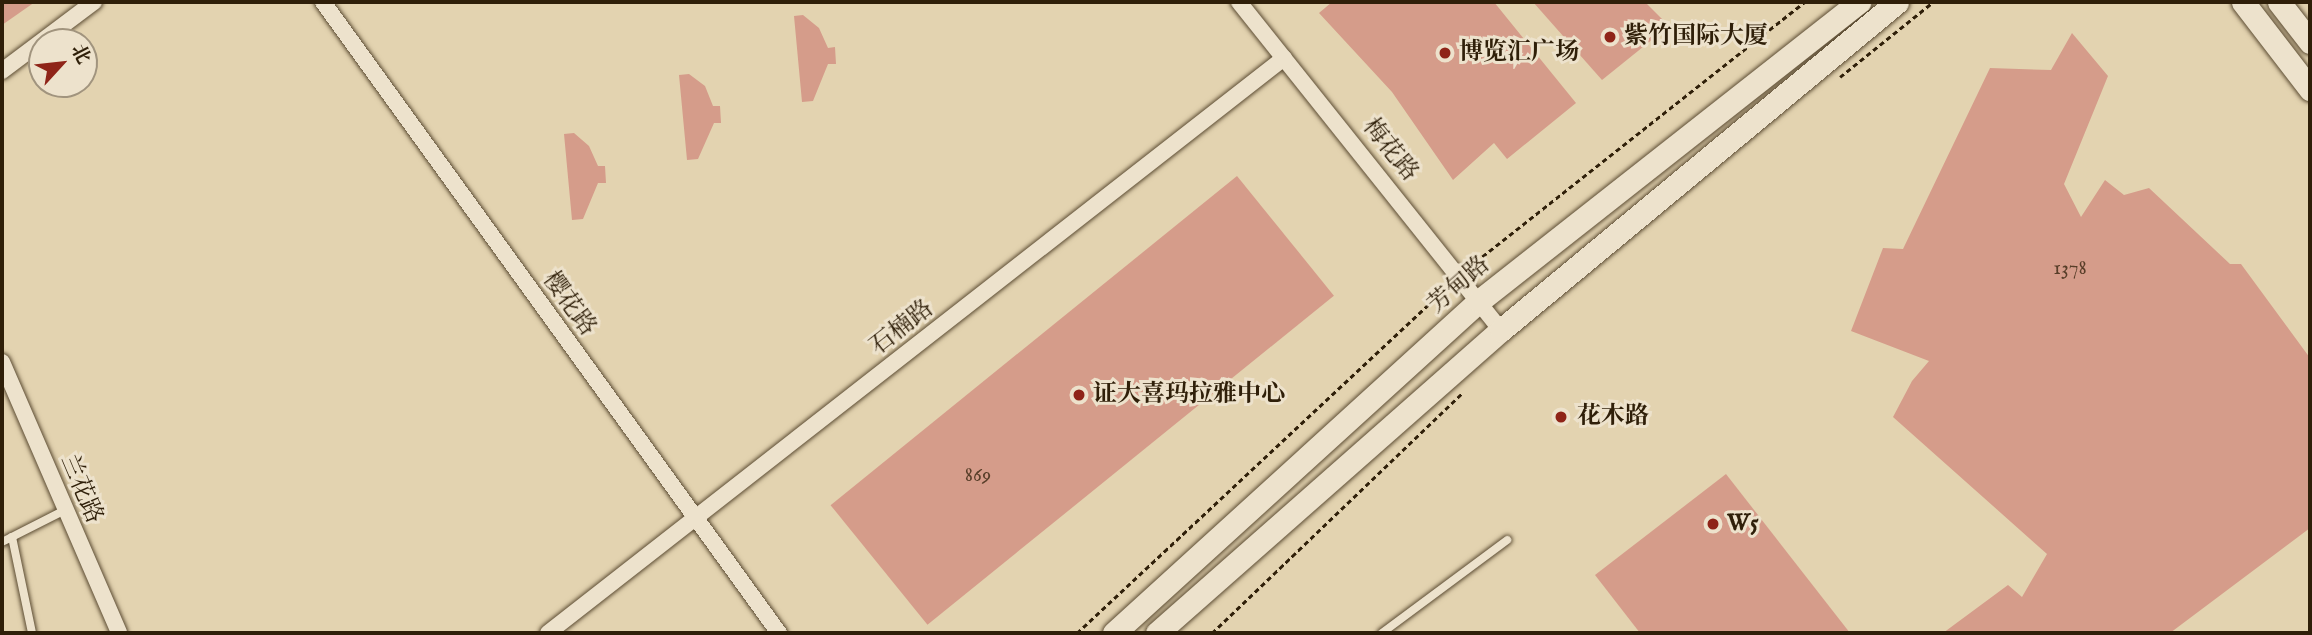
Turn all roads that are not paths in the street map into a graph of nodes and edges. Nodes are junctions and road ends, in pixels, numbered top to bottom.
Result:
1 (94, 2) edge
2 (323, 2) edge
3 (1239, 2) edge
4 (1859, 2) edge
5 (1897, 2) edge
6 (2243, 2) edge
7 (2279, 2) edge
8 (2310, 42) edge
9 (1284, 58) junction
10 (2, 71) edge
11 (2310, 89) edge
12 (1479, 300) junction
13 (1501, 330) junction
14 (2, 362) edge
15 (65, 510) junction
16 (696, 518) junction
17 (12, 537) junction
18 (1507, 540) dead end
19 (2, 542) edge
20 (32, 633) edge
21 (118, 633) edge
22 (548, 633) edge
23 (779, 633) edge
24 (1114, 633) edge
25 (1157, 633) edge
26 (1382, 633) edge

1 - 10 street
2 - 16 street, 樱花路
3 - 9 street, 梅花路
4 - 12 main road, 芳甸路
5 - 13 main road
6 - 11 main road
7 - 8 main road
9 - 12 street, 梅花路
9 - 16 street, 石楠路
12 - 13 street, 梅花路
12 - 24 main road, 芳甸路
13 - 25 main road
14 - 15 street, 兰花路
15 - 17 lane
15 - 21 street, 兰花路
16 - 22 street, 石楠路
16 - 23 street, 樱花路
17 - 19 lane
17 - 20 lane
18 - 26 lane

